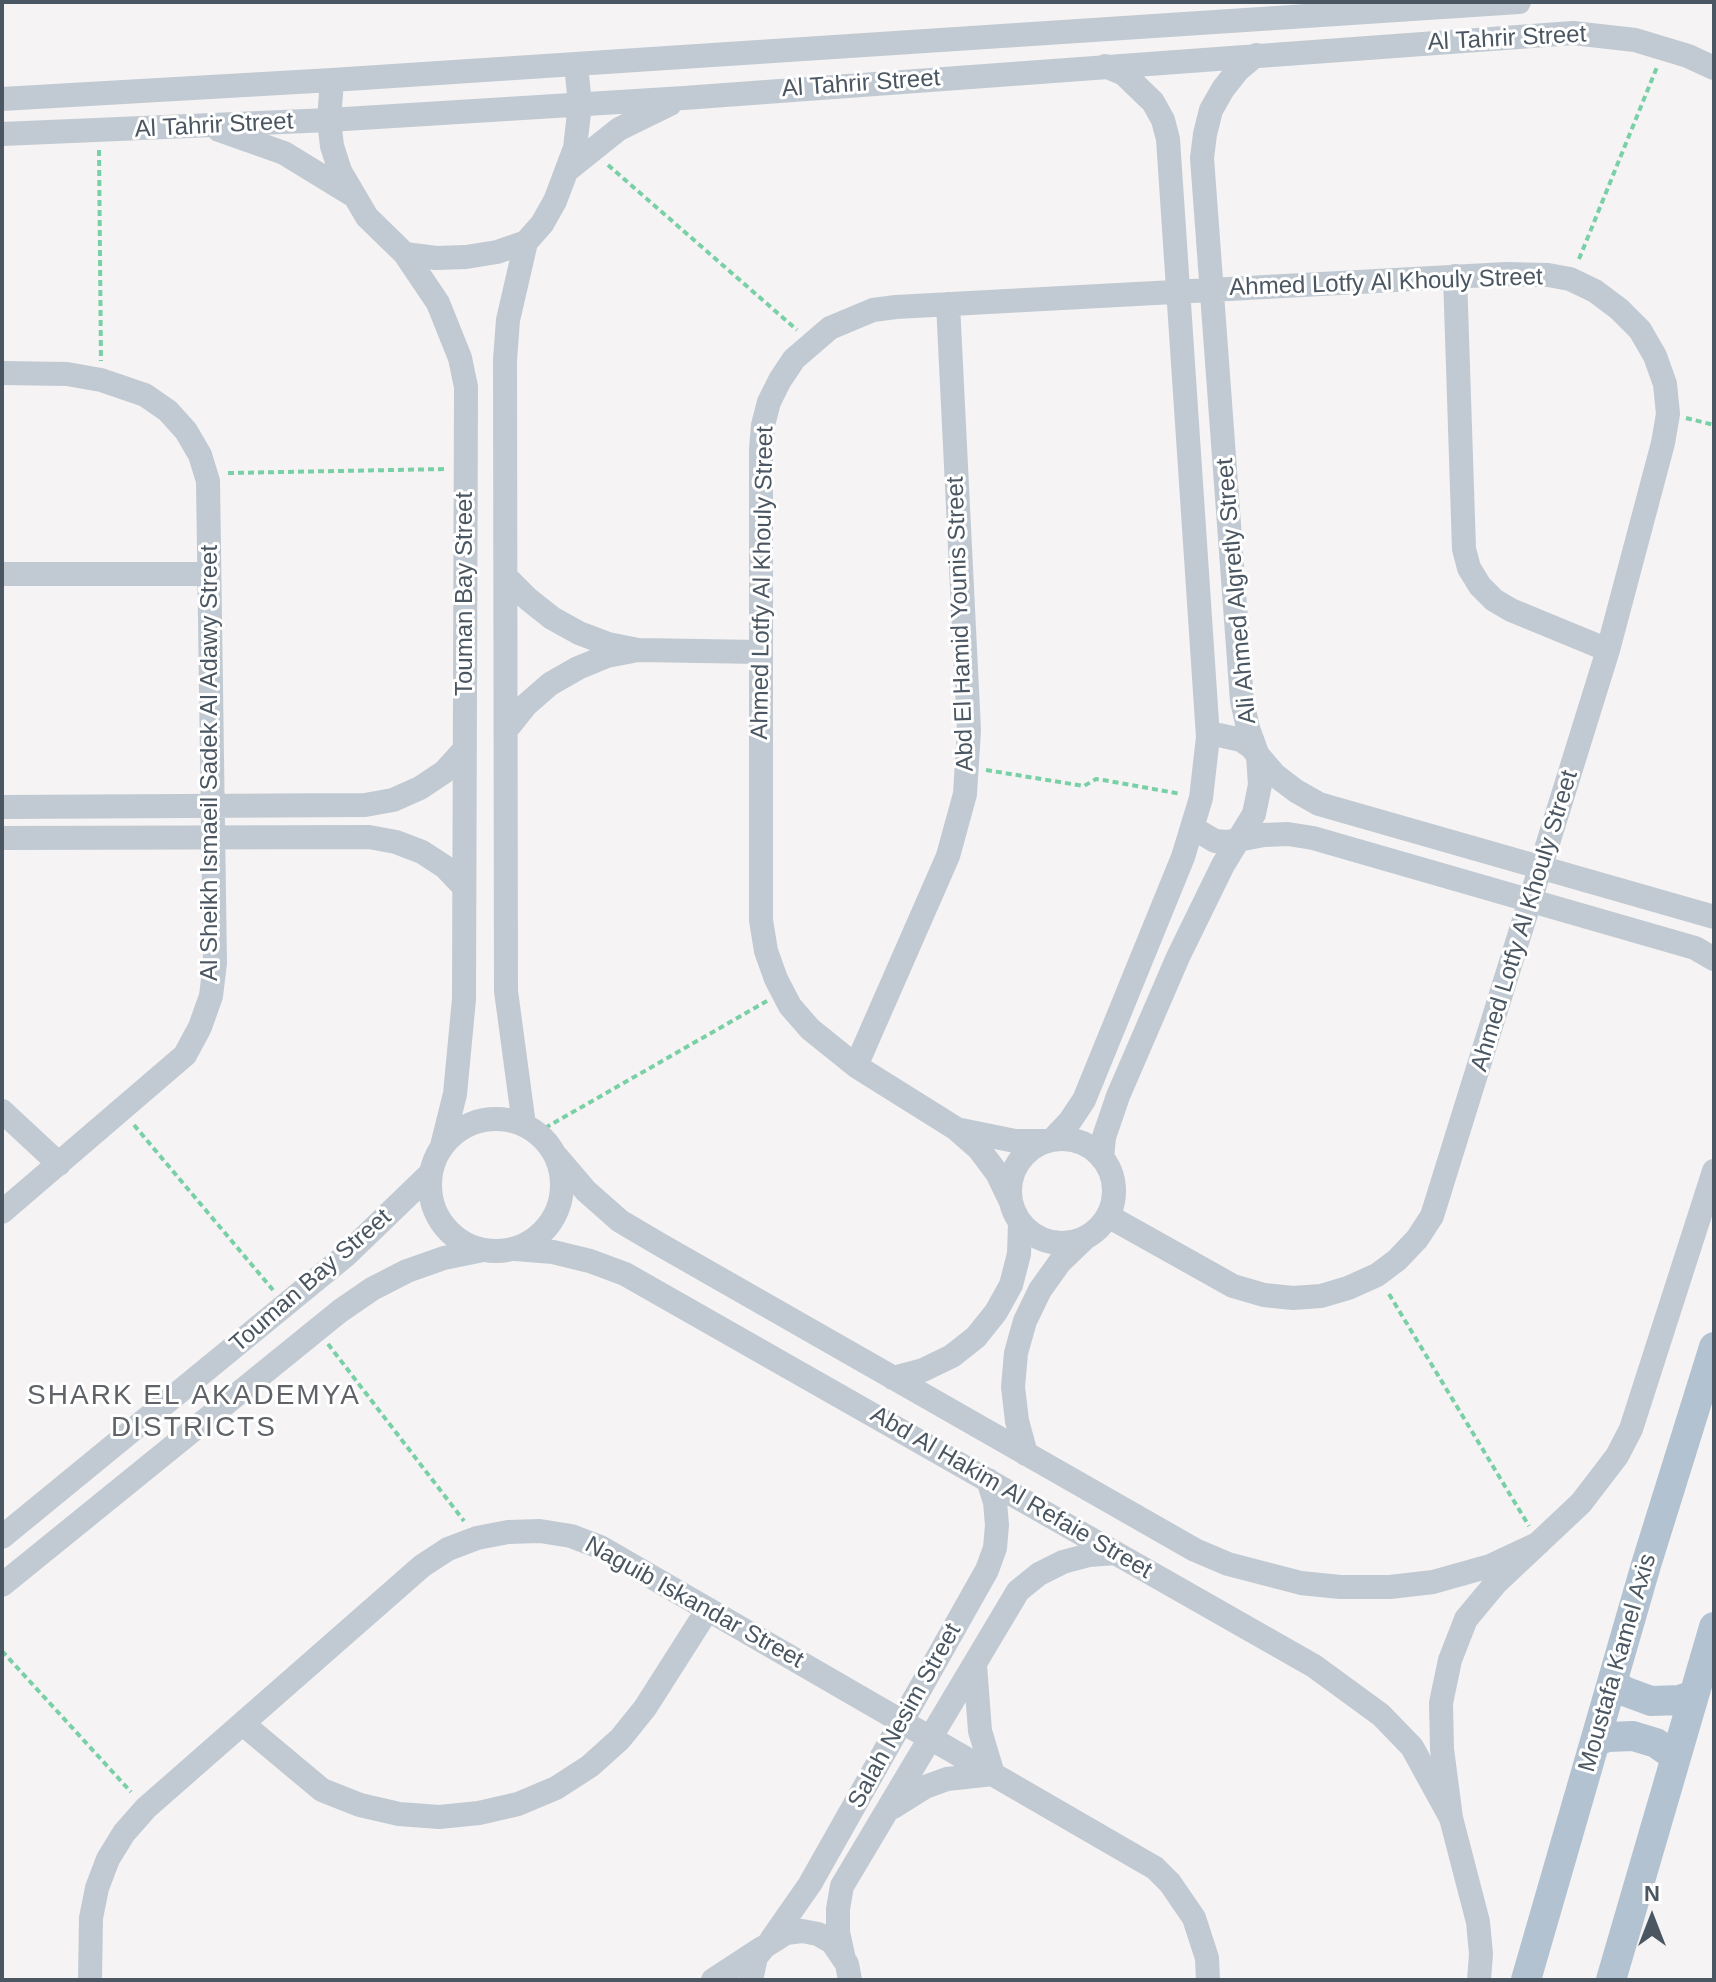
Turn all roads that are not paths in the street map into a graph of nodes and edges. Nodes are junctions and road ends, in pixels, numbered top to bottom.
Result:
1 (1519, 2) edge
2 (1256, 55) junction
3 (576, 65) junction
4 (1105, 66) junction
5 (1714, 68) edge
6 (332, 80) junction
7 (684, 98) junction
8 (2, 99) edge
9 (580, 104) junction
10 (329, 120) junction
11 (206, 126) junction
12 (2, 134) edge
13 (569, 169) junction
14 (351, 194) junction
15 (526, 242) junction
16 (405, 254) junction
17 (1455, 276) junction
18 (1212, 290) junction
19 (1179, 291) junction
20 (948, 304) junction
21 (2, 373) edge
22 (2, 574) edge
23 (209, 574) junction
24 (506, 577) junction
25 (638, 650) junction
26 (1608, 650) junction
27 (761, 652) junction
28 (506, 730) junction
29 (1208, 737) junction
30 (464, 750) junction
31 (1258, 756) junction
32 (213, 806) junction
33 (2, 807) edge
34 (1193, 828) junction
35 (213, 837) junction
36 (2, 838) edge
37 (1239, 839) junction
38 (1541, 869) junction
39 (464, 887) junction
40 (1532, 901) junction
41 (1714, 917) edge
42 (1714, 959) edge
43 (856, 1066) junction
44 (2, 1111) edge
45 (955, 1128) junction
46 (531, 1129) junction
47 (1049, 1140) junction
48 (442, 1146) junction
49 (557, 1157) junction
50 (1102, 1158) junction
51 (59, 1164) junction
52 (1714, 1171) edge
53 (430, 1174) junction
54 (2, 1212) edge
55 (1015, 1212) junction
56 (1108, 1216) junction
57 (1084, 1239) junction
58 (515, 1249) junction
59 (483, 1250) junction
60 (1714, 1347) edge
61 (893, 1378) junction
62 (1026, 1454) junction
63 (988, 1480) junction
64 (2, 1537) edge
65 (1539, 1543) junction
66 (1116, 1553) junction
67 (2, 1585) edge
68 (708, 1609) junction
69 (1714, 1627) edge
70 (975, 1663) junction
71 (1613, 1683) junction
72 (1694, 1695) junction
73 (902, 1721) junction
74 (243, 1724) junction
75 (930, 1738) junction
76 (1596, 1741) junction
77 (1676, 1757) junction
78 (993, 1774) junction
79 (886, 1812) junction
80 (1451, 1818) junction
81 (767, 1944) junction
82 (843, 1955) junction
83 (90, 1980) edge
84 (713, 1980) edge
85 (751, 1980) edge
86 (850, 1980) edge
87 (1208, 1980) edge
88 (1479, 1980) edge
89 (1526, 1980) edge
90 (1611, 1980) edge

1 - 3 street, Al Tahrir Street
2 - 4 street, Al Tahrir Street
2 - 5 street, Al Tahrir Street
2 - 18 street, Ali Ahmed Algretly Street
3 - 6 street, Al Tahrir Street
3 - 9 street, Touman Bay Street
4 - 7 street, Al Tahrir Street
4 - 19 street, Ali Ahmed Algretly Street
6 - 8 street, Al Tahrir Street
6 - 10 street, Touman Bay Street
7 - 9 street, Al Tahrir Street
7 - 13 street
9 - 10 street, Al Tahrir Street
9 - 13 street, Touman Bay Street
10 - 11 street, Al Tahrir Street
10 - 14 street, Touman Bay Street
11 - 12 street, Al Tahrir Street
11 - 14 street
13 - 15 street, Touman Bay Street
14 - 16 street, Touman Bay Street
15 - 16 street
15 - 24 street, Touman Bay Street
16 - 30 street, Touman Bay Street
17 - 18 street, Ahmed Lotfy Al Khouly Street
17 - 26 street
17 - 26 street, Ahmed Lotfy Al Khouly Street
18 - 19 street, Ahmed Lotfy Al Khouly Street
18 - 31 street, Ali Ahmed Algretly Street
19 - 20 street, Ahmed Lotfy Al Khouly Street
19 - 29 street, Ali Ahmed Algretly Street
20 - 27 street, Ahmed Lotfy Al Khouly Street
20 - 43 street, Abd El Hamid Younis Street
21 - 23 street, Al Sheikh Ismaeil Sadek Al Adawy Street
22 - 23 street
23 - 32 street, Al Sheikh Ismaeil Sadek Al Adawy Street
24 - 25 street
24 - 28 street, Touman Bay Street
25 - 27 street
25 - 28 street
26 - 38 street, Ahmed Lotfy Al Khouly Street
27 - 43 street, Ahmed Lotfy Al Khouly Street
28 - 46 street, Touman Bay Street
29 - 31 street
29 - 34 street, Ali Ahmed Algretly Street
30 - 32 street
30 - 39 street, Touman Bay Street
31 - 37 street, Ali Ahmed Algretly Street
31 - 38 street
32 - 33 street
32 - 35 street, Al Sheikh Ismaeil Sadek Al Adawy Street
34 - 37 street
34 - 47 street, Ali Ahmed Algretly Street
35 - 36 street
35 - 39 street
35 - 51 street, Al Sheikh Ismaeil Sadek Al Adawy Street
37 - 40 street
37 - 50 street, Ali Ahmed Algretly Street
38 - 40 street, Ahmed Lotfy Al Khouly Street
38 - 41 street
39 - 48 street, Touman Bay Street
40 - 42 street
40 - 56 street, Ahmed Lotfy Al Khouly Street
43 - 45 street, Ahmed Lotfy Al Khouly Street
44 - 51 street
45 - 47 street, Ahmed Lotfy Al Khouly Street
45 - 55 street, Ahmed Lotfy Al Khouly Street
46 - 48 street
46 - 49 street
47 - 50 street
47 - 55 street
48 - 53 street
49 - 58 street
49 - 61 street, Abd Al Hakim Al Refaie Street
50 - 56 street
51 - 54 street, Al Sheikh Ismaeil Sadek Al Adawy Street
52 - 65 street
53 - 59 street
53 - 64 street, Touman Bay Street
55 - 57 street
55 - 61 street
56 - 57 street
57 - 62 street
58 - 59 street
58 - 63 street, Abd Al Hakim Al Refaie Street
59 - 67 street, Touman Bay Street
60 - 71 main road, Moustafa Kamel Axis
61 - 62 street, Abd Al Hakim Al Refaie Street
62 - 65 street, Abd Al Hakim Al Refaie Street
63 - 66 street, Abd Al Hakim Al Refaie Street
63 - 73 street, Salah Nesim Street
65 - 80 street
66 - 70 street, Salah Nesim Street
66 - 80 street, Abd Al Hakim Al Refaie Street
68 - 73 street, Naguib Iskandar Street
68 - 74 street, Naguib Iskandar Street
68 - 74 street
69 - 72 main road
70 - 75 street, Salah Nesim Street
70 - 78 street
71 - 72 main road
71 - 76 main road, Moustafa Kamel Axis
72 - 77 main road
73 - 75 street, Naguib Iskandar Street
73 - 81 street, Salah Nesim Street
74 - 83 street, Naguib Iskandar Street
75 - 78 street, Naguib Iskandar Street
75 - 79 street, Salah Nesim Street
76 - 77 main road
76 - 89 main road, Moustafa Kamel Axis
77 - 90 main road
78 - 79 street
78 - 87 street, Naguib Iskandar Street
79 - 82 street, Salah Nesim Street
80 - 88 street
81 - 82 street
81 - 84 street
81 - 85 street
82 - 86 street, Salah Nesim Street

